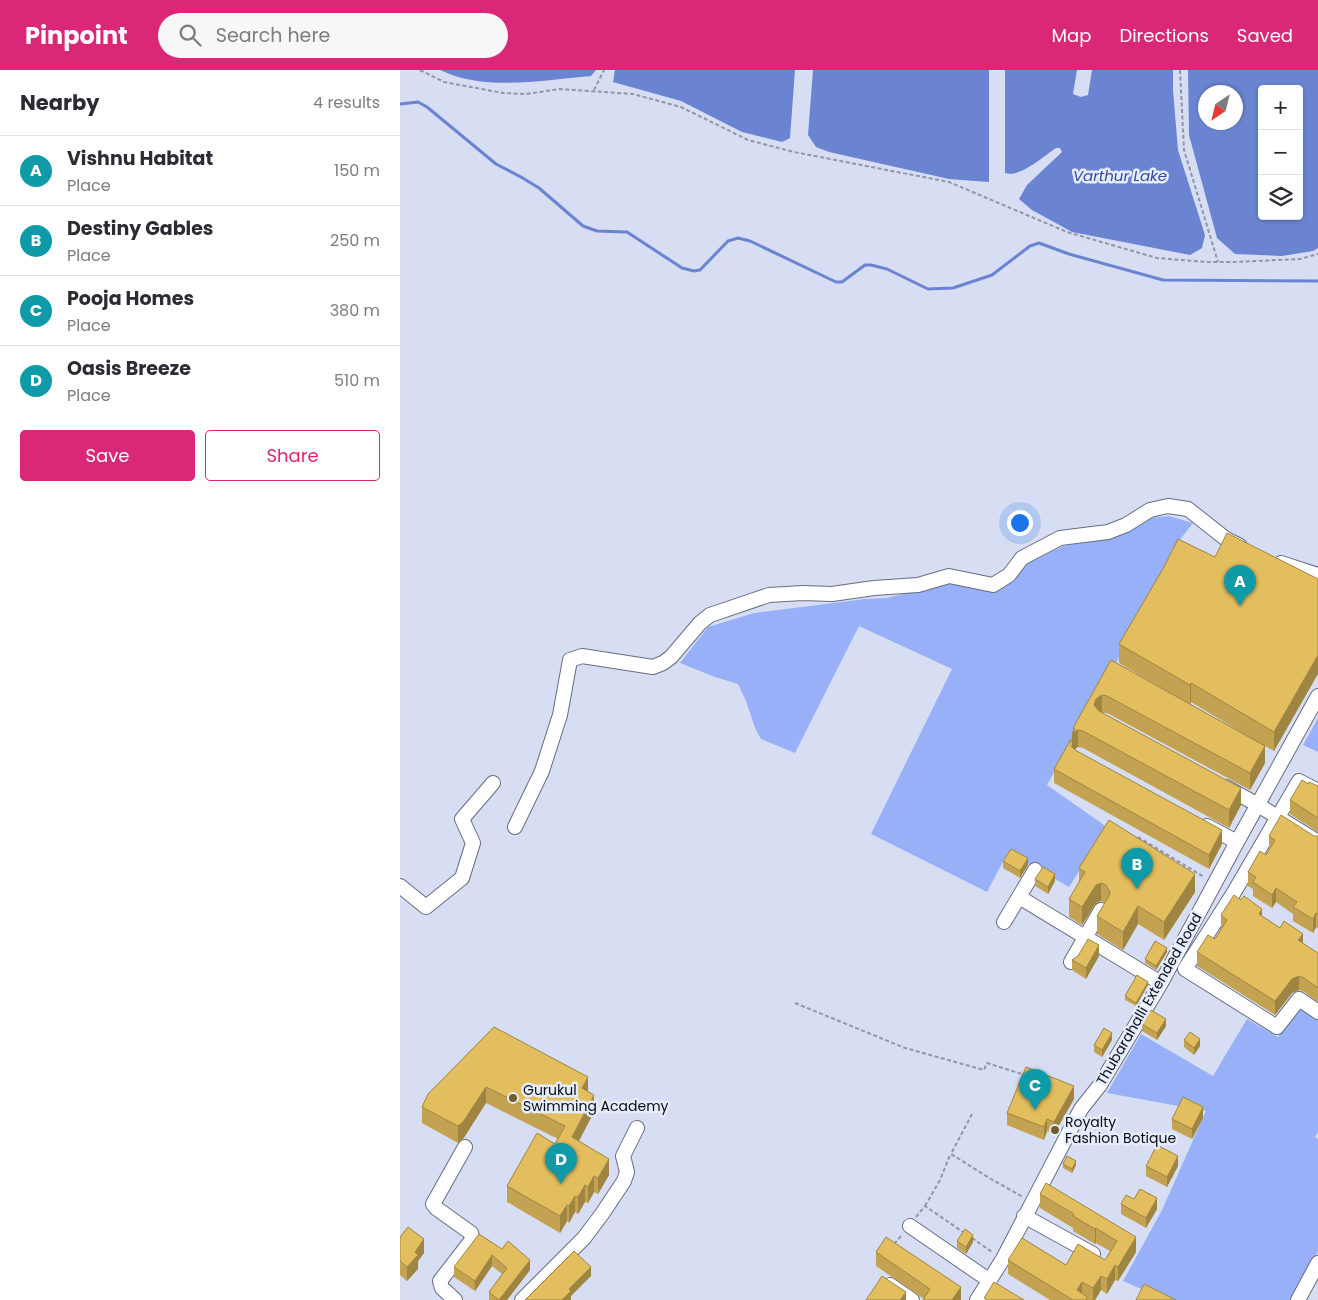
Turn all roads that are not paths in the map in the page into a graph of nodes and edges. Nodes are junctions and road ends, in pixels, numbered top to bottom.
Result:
1 (1253, 552) edge
2 (1270, 559) edge
3 (1318, 575) edge
4 (1318, 696) edge
5 (1215, 782) edge
6 (493, 783) dead end
7 (1318, 791) edge
8 (1258, 804) junction
9 (1278, 817) junction
10 (1195, 819) edge
11 (515, 827) dead end
12 (1237, 842) junction
13 (1318, 842) edge
14 (1035, 870) dead end
15 (400, 886) edge
16 (1213, 886) junction
17 (1019, 897) junction
18 (1232, 897) junction
19 (1101, 910) edge
20 (1004, 922) dead end
21 (1085, 937) junction
22 (1071, 962) edge
23 (1161, 983) junction
24 (1318, 1012) edge
25 (637, 1128) dead end
26 (465, 1147) dead end
27 (1024, 1216) junction
28 (910, 1226) road end
29 (1098, 1257) edge
30 (1318, 1263) edge
31 (990, 1280) junction
32 (884, 1281) edge
33 (455, 1300) edge
34 (522, 1300) edge
35 (912, 1300) edge
36 (976, 1300) edge
37 (1298, 1300) edge

1 - 11 street
2 - 3 street
4 - 8 street, Thubarahalli Extended Road
5 - 8 street
6 - 15 street
7 - 9 street
8 - 9 street
8 - 12 street, Thubarahalli Extended Road
9 - 13 street
9 - 18 street
10 - 12 street
12 - 16 street, Thubarahalli Extended Road
14 - 17 street
16 - 18 street
16 - 23 street, Thubarahalli Extended Road
17 - 20 street
17 - 21 street
18 - 24 street
19 - 21 street
21 - 22 street
21 - 23 street
23 - 27 street, Thubarahalli Extended Road
25 - 34 street
26 - 33 street
27 - 29 street
27 - 31 street, Thubarahalli Extended Road
28 - 31 street
30 - 37 street
31 - 36 street, Thubarahalli Extended Road
32 - 35 street

